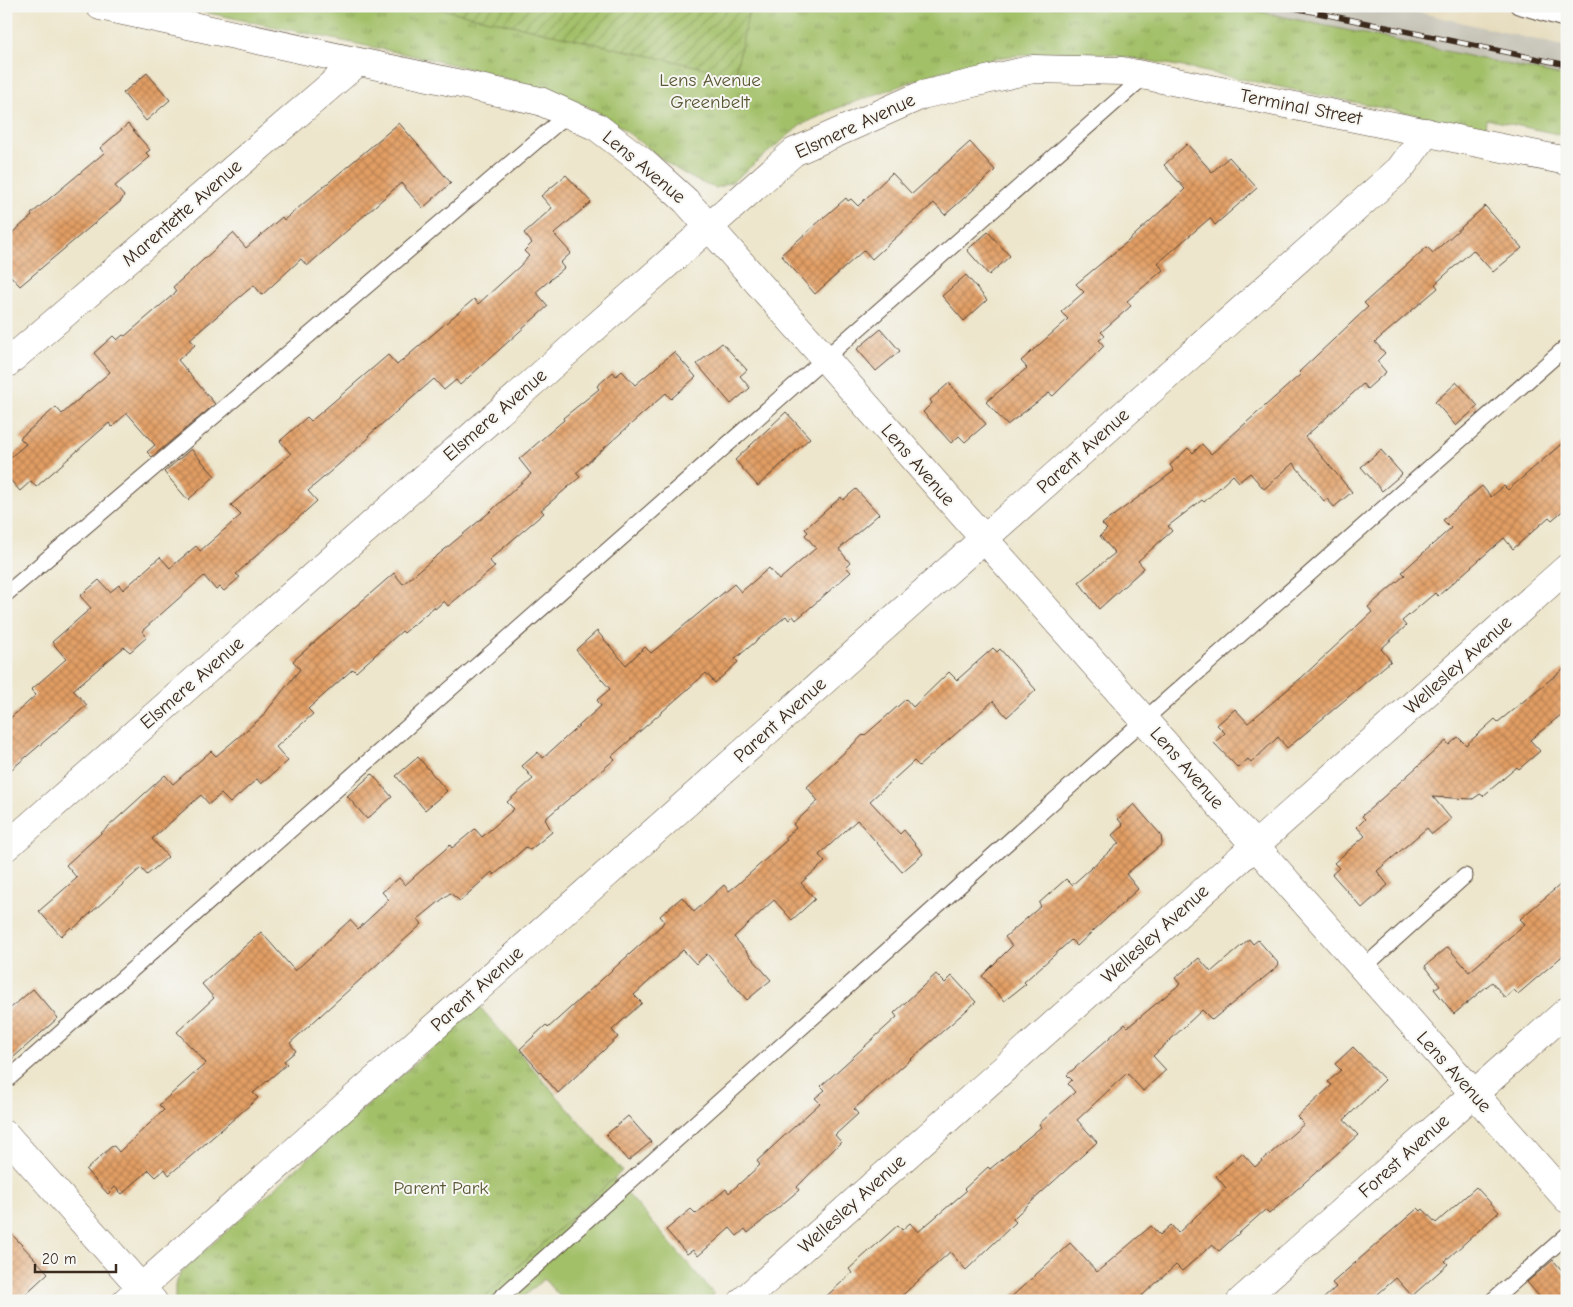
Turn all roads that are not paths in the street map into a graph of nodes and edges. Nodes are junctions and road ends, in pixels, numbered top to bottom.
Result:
1 (100, 6) edge
2 (1518, 6) edge
3 (1567, 20) edge
4 (358, 62) junction
5 (1033, 69) joint
6 (1145, 76) junction
7 (568, 114) junction
8 (1427, 132) junction
9 (1567, 161) edge
10 (708, 226) junction
11 (1567, 346) edge
12 (824, 359) junction
13 (6, 364) edge
14 (984, 539) junction
15 (1567, 568) edge
16 (6, 594) edge
17 (1144, 720) junction
18 (1255, 846) junction
19 (6, 847) edge
20 (1465, 876) dead end
21 (1363, 968) junction
22 (1567, 1011) edge
23 (6, 1081) edge
24 (1474, 1094) junction
25 (6, 1135) edge
26 (1567, 1199) edge
27 (1567, 1235) edge
28 (140, 1296) edge
29 (498, 1301) edge
30 (743, 1301) edge
31 (1241, 1301) edge
32 (1492, 1301) edge

1 - 4 street, Lens Avenue
2 - 3 lane
4 - 7 street, Lens Avenue
4 - 13 street, Marentette Avenue
5 - 6 street, Terminal Street
5 - 10 street, Elsmere Avenue
6 - 8 street, Terminal Street
6 - 12 lane
7 - 10 street, Lens Avenue
7 - 16 lane
8 - 9 street, Terminal Street
8 - 14 street, Parent Avenue
10 - 12 street, Lens Avenue
10 - 19 street, Elsmere Avenue
11 - 17 lane
12 - 14 street, Lens Avenue
12 - 23 lane
14 - 17 street, Lens Avenue
14 - 28 street, Parent Avenue
15 - 18 street, Wellesley Avenue
17 - 18 street, Lens Avenue
17 - 29 lane
18 - 21 street, Lens Avenue
18 - 30 street, Wellesley Avenue
20 - 21 lane
21 - 24 street, Lens Avenue
22 - 24 street, Forest Avenue
24 - 26 street, Lens Avenue
24 - 31 street, Forest Avenue
25 - 28 street
27 - 32 lane

